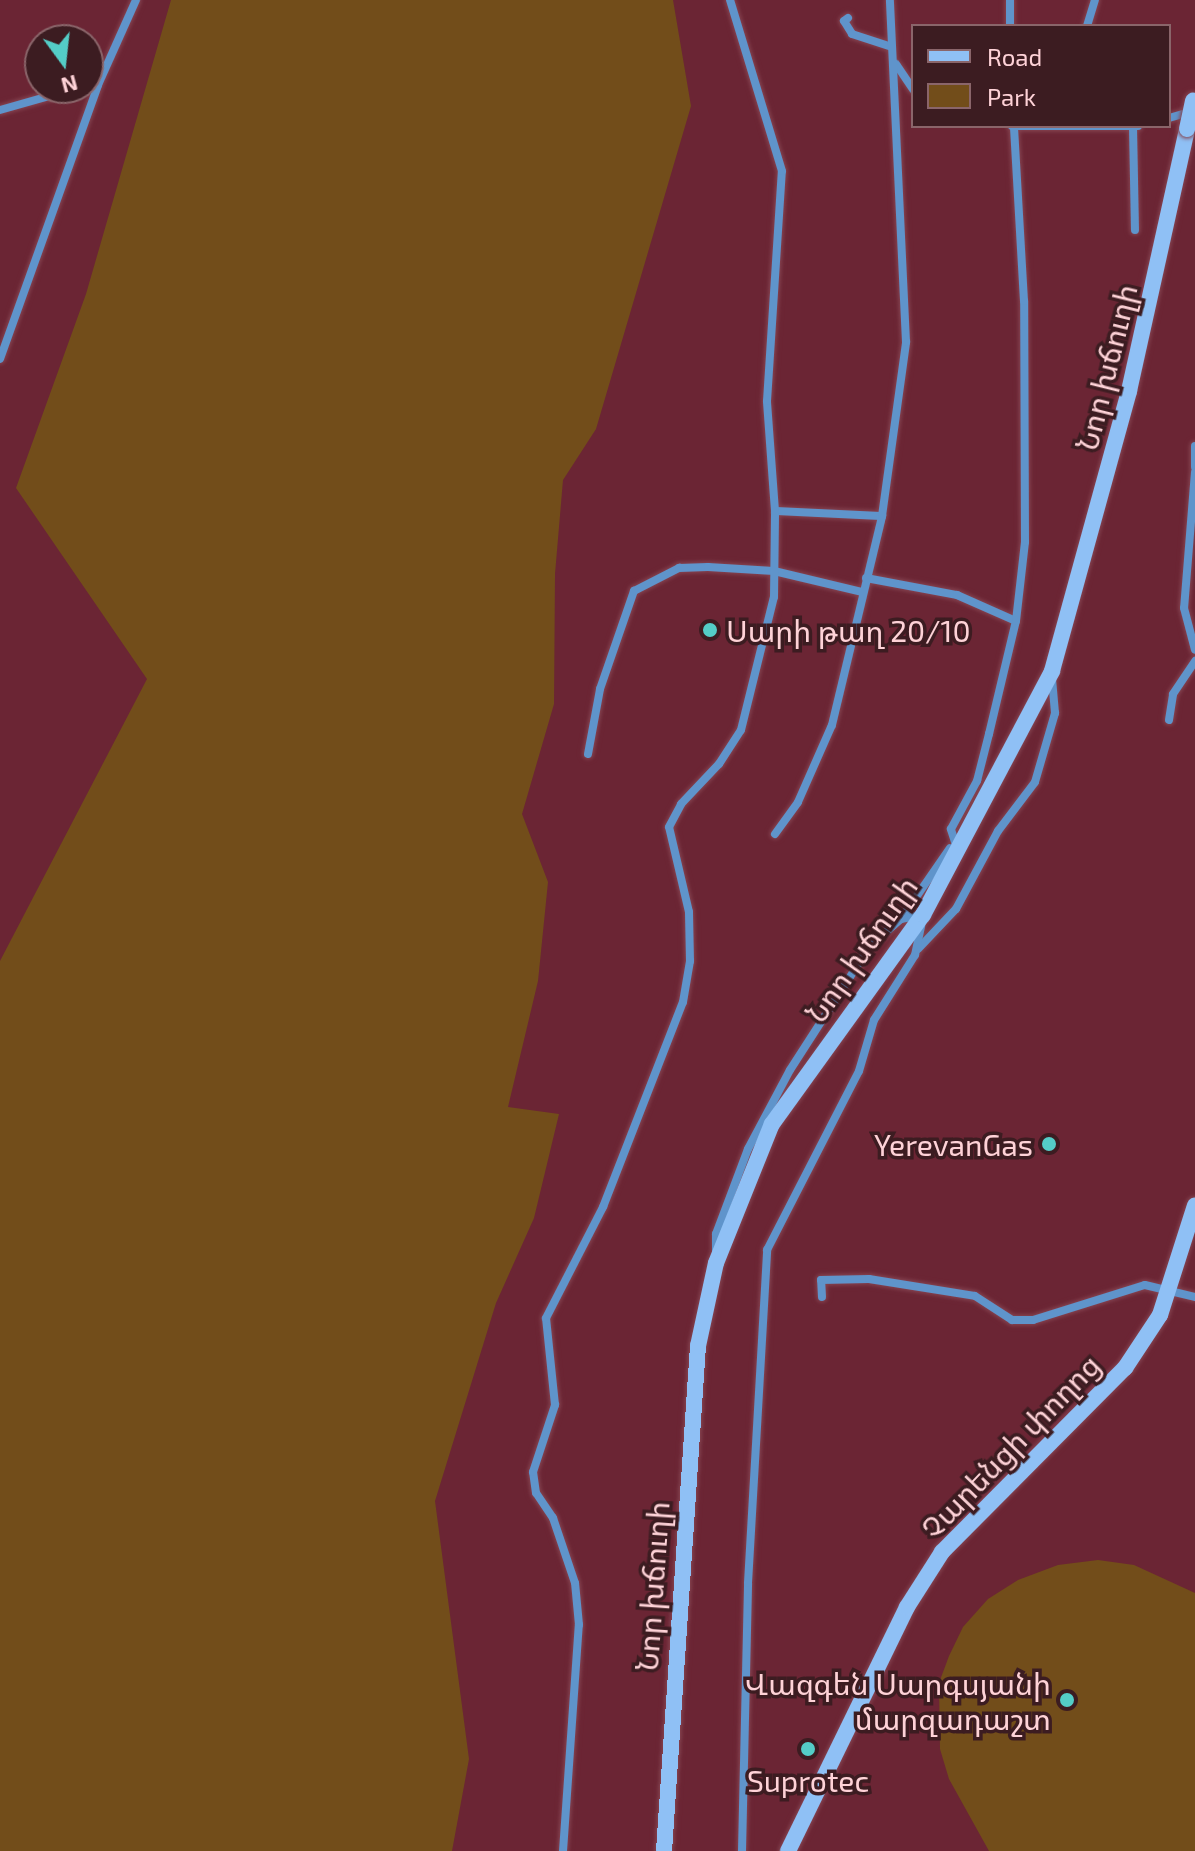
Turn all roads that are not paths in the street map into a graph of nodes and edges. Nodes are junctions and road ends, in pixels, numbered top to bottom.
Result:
1 (136, 0) edge
2 (730, 0) edge
3 (890, 0) edge
4 (1010, 0) edge
5 (1095, 0) edge
6 (848, 18) dead end
7 (1010, 24) edge
8 (1088, 24) edge
9 (892, 47) junction
10 (896, 63) junction
11 (104, 64) edge
12 (911, 86) edge
13 (1194, 102) edge
14 (24, 103) edge
15 (87, 104) edge
16 (0, 110) edge
17 (1171, 117) edge
18 (1013, 128) edge
19 (1135, 128) edge
20 (1135, 230) dead end
21 (0, 359) edge
22 (1195, 446) edge
23 (1195, 469) edge
24 (775, 511) junction
25 (882, 516) junction
26 (774, 571) junction
27 (866, 578) junction
28 (862, 592) junction
29 (1016, 621) junction
30 (1195, 650) edge
31 (1195, 661) edge
32 (1052, 671) junction
33 (1169, 720) dead end
34 (588, 754) dead end
35 (775, 834) dead end
36 (957, 846) junction
37 (923, 915) junction
38 (901, 919) junction
39 (917, 949) junction
40 (1195, 1205) edge
41 (716, 1263) junction
42 (1170, 1288) junction
43 (822, 1297) dead end
44 (1195, 1297) edge
45 (563, 1851) edge
46 (664, 1851) edge
47 (742, 1851) edge
48 (788, 1851) edge

1 - 11 street
2 - 24 street
3 - 9 street
4 - 7 street
5 - 8 street
6 - 9 street
9 - 10 street
10 - 12 street
10 - 25 street
13 - 17 street
13 - 32 main road, Նոր խճուղի, bridge
14 - 16 street
15 - 21 street
18 - 29 street
19 - 20 street
22 - 23 street
23 - 30 street
24 - 25 street
24 - 26 street
25 - 27 street
26 - 28 street
26 - 34 street
26 - 45 street
27 - 28 street
27 - 29 street
28 - 35 street
29 - 36 street
31 - 33 street
32 - 36 main road, Նոր խճուղի
32 - 39 street
36 - 37 main road, Նոր խճուղի
36 - 38 street
37 - 38 street
37 - 39 street
37 - 41 main road, Նոր խճուղի
38 - 41 street
39 - 47 street
40 - 42 main road, Չարենցի փողոց
41 - 46 main road, Նոր խճուղի
42 - 43 street
42 - 44 street
42 - 48 main road, Չարենցի փողոց

